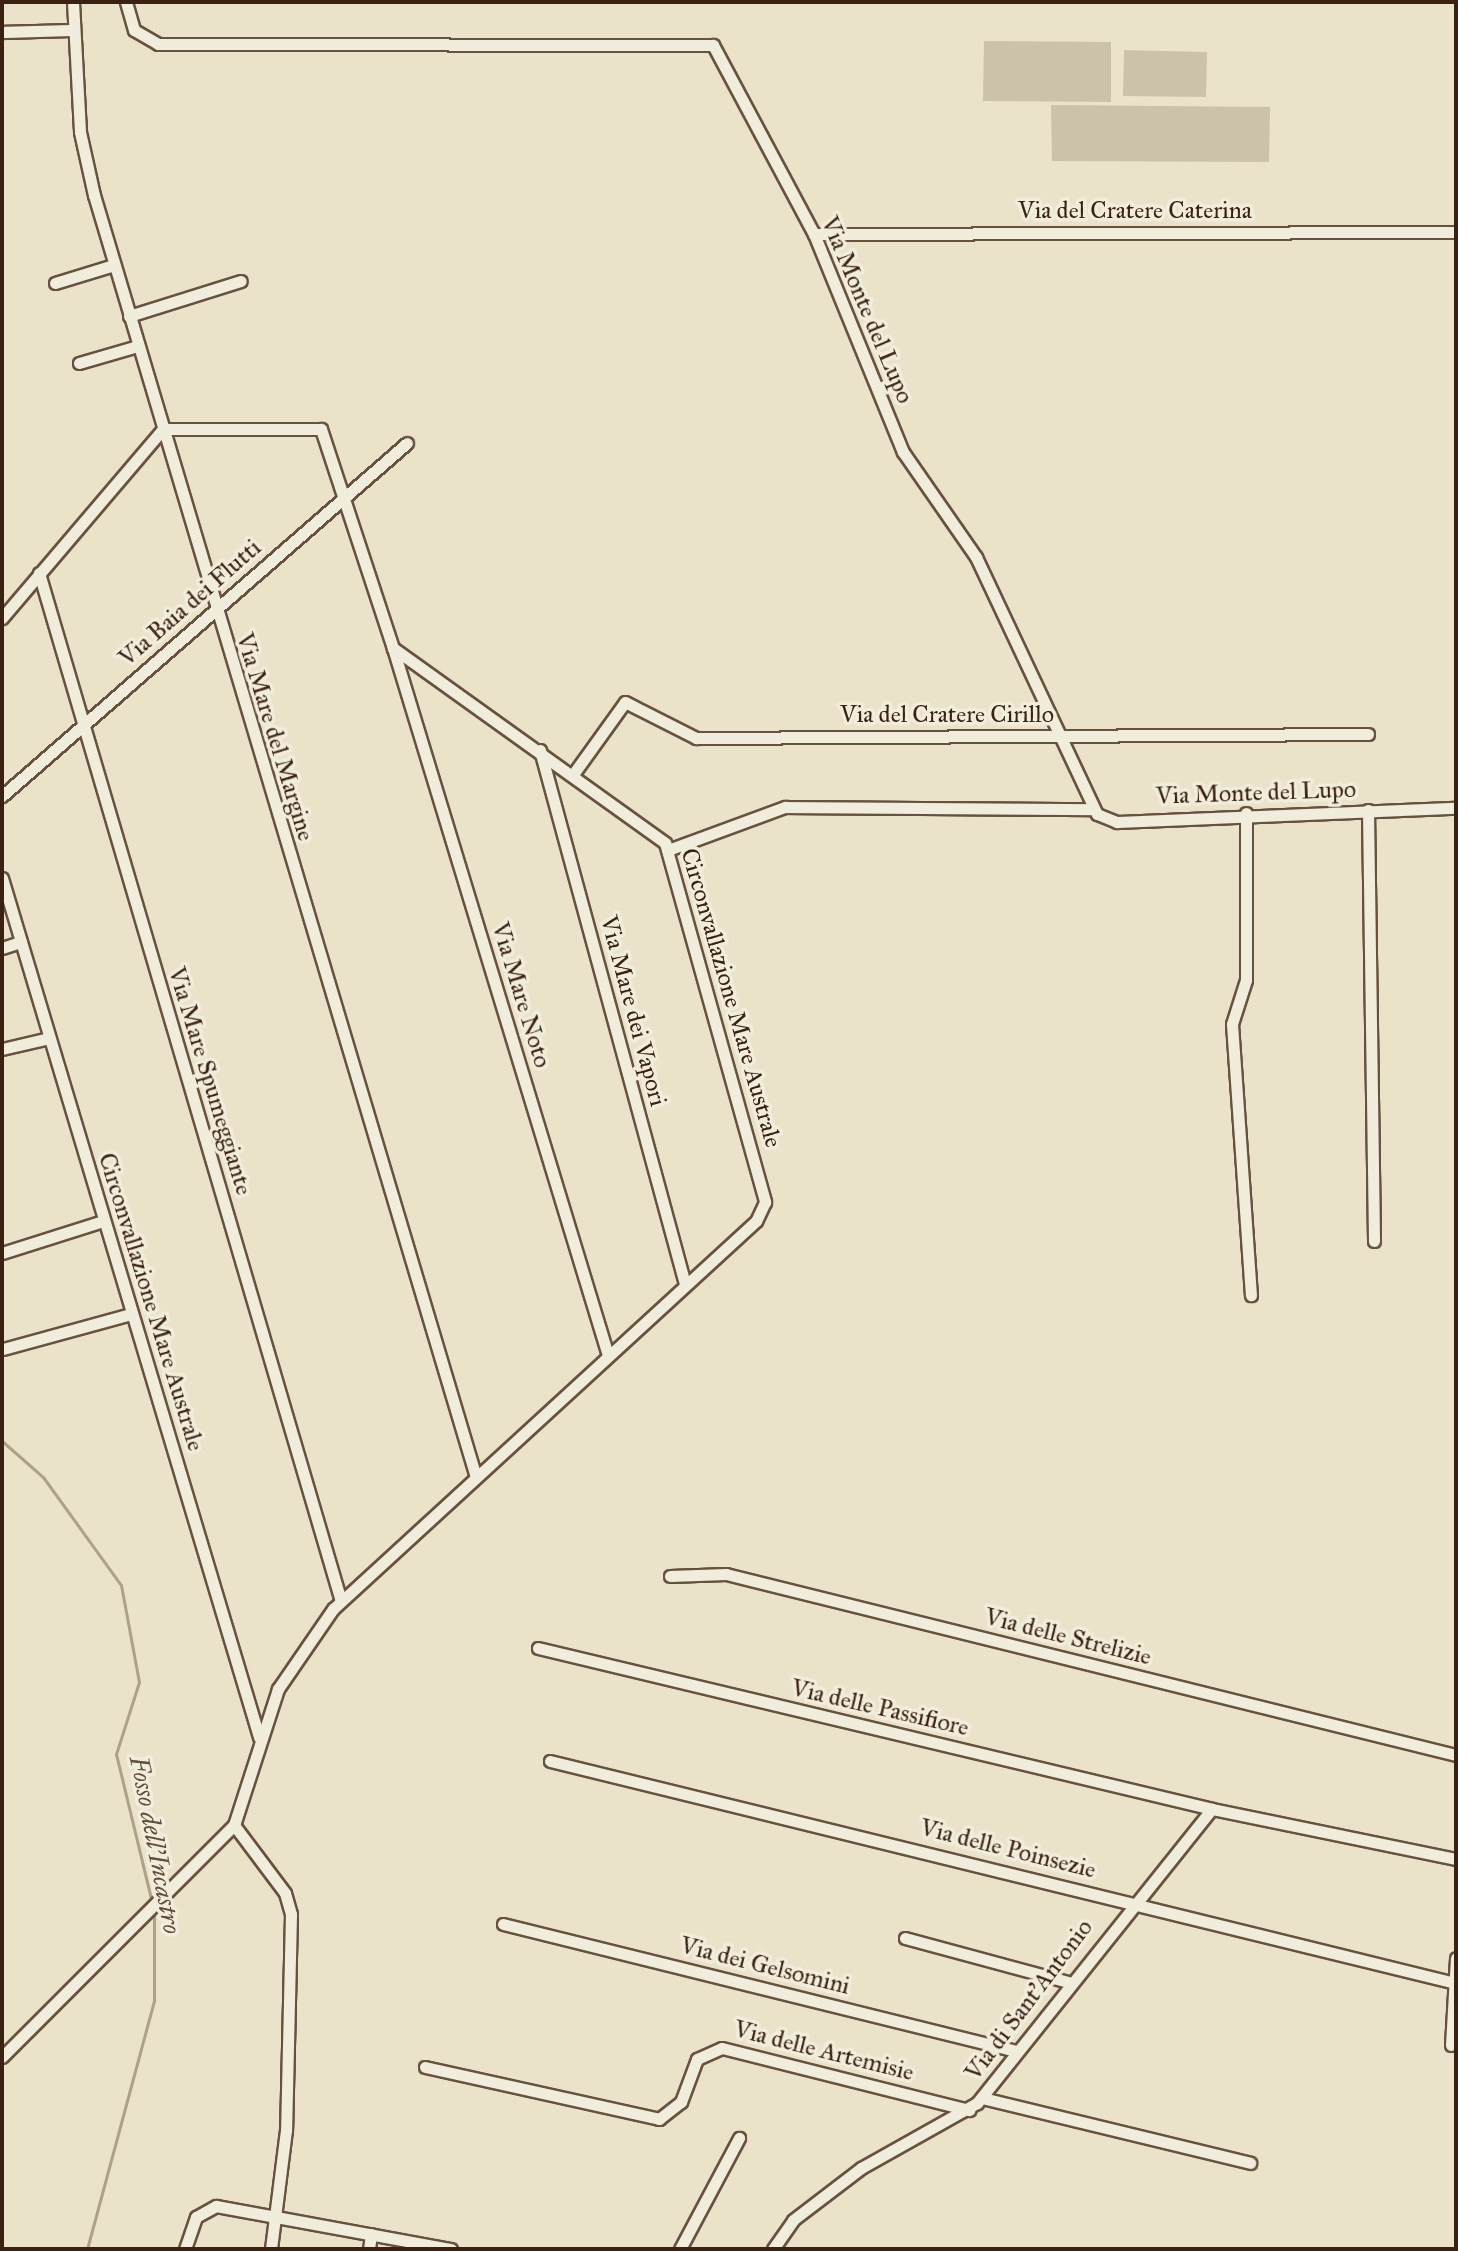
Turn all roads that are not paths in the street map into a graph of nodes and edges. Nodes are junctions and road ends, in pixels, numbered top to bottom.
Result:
1 (73, 2) edge
2 (126, 2) edge
3 (74, 30) junction
4 (2, 32) edge
5 (1456, 232) edge
6 (814, 234) junction
7 (114, 265) junction
8 (241, 281) dead end
9 (55, 283) dead end
10 (129, 316) junction
11 (138, 346) junction
12 (79, 363) dead end
13 (163, 429) junction
14 (407, 443) dead end
15 (348, 496) junction
16 (39, 573) junction
17 (214, 611) junction
18 (2, 618) edge
19 (393, 648) junction
20 (81, 728) junction
21 (1368, 734) dead end
22 (1061, 737) junction
23 (539, 749) junction
24 (574, 773) junction
25 (2, 796) edge
26 (1456, 808) edge
27 (1094, 809) junction
28 (1368, 810) junction
29 (1246, 813) junction
30 (668, 850) junction
31 (2, 878) edge
32 (21, 942) junction
33 (2, 948) edge
34 (49, 1038) junction
35 (2, 1049) edge
36 (103, 1221) junction
37 (1374, 1241) dead end
38 (2, 1253) edge
39 (685, 1284) junction
40 (1251, 1295) dead end
41 (131, 1314) junction
42 (3, 1349) edge
43 (608, 1355) junction
44 (476, 1477) junction
45 (670, 1576) dead end
46 (341, 1601) junction
47 (538, 1648) dead end
48 (259, 1737) junction
49 (1456, 1755) edge
50 (550, 1761) dead end
51 (1212, 1809) junction
52 (234, 1825) junction
53 (1456, 1859) edge
54 (1133, 1902) junction
55 (503, 1924) dead end
56 (905, 1938) dead end
57 (1456, 1958) edge
58 (1068, 1982) junction
59 (1455, 1983) edge
60 (1451, 2045) dead end
61 (1016, 2051) junction
62 (2, 2057) edge
63 (425, 2067) dead end
64 (982, 2098) junction
65 (969, 2110) junction
66 (739, 2138) dead end
67 (1250, 2163) dead end
68 (276, 2217) junction
69 (371, 2234) junction
70 (185, 2249) edge
71 (271, 2249) edge
72 (369, 2249) edge
73 (451, 2249) edge
74 (680, 2249) edge
75 (773, 2249) edge

1 - 3 street, Via Mare del Margine
2 - 6 street, Via Monte del Lupo
3 - 4 street
3 - 7 street, Via Mare del Margine
5 - 6 street, Via del Cratere Caterina
6 - 22 street, Via Monte del Lupo
7 - 9 street
7 - 10 street, Via Mare del Margine
8 - 10 street
10 - 11 street, Via Mare del Margine
11 - 12 street
11 - 13 street, Via Mare del Margine
13 - 15 street
13 - 16 street
13 - 17 street, Via Mare del Margine
14 - 15 street, Via Baia dei Flutti
15 - 17 street, Via Baia dei Flutti
15 - 19 street
16 - 18 street
16 - 20 street, Via Mare Spumeggiante
17 - 20 street, Via Baia dei Flutti
17 - 44 street, Via Mare del Margine
19 - 23 street, Circonvallazione Mare Australe
19 - 43 street, Via Mare Noto
20 - 25 street, Via Baia dei Flutti
20 - 46 street, Via Mare Spumeggiante
21 - 22 street, Via del Cratere Cirillo
22 - 24 street, Via del Cratere Cirillo
22 - 27 street, Via Monte del Lupo
23 - 24 street, Circonvallazione Mare Australe
23 - 39 street, Via Mare dei Vapori
24 - 30 street, Circonvallazione Mare Australe
26 - 28 street, Via Monte del Lupo
27 - 29 street, Via Monte del Lupo
27 - 30 street
28 - 29 street, Via Monte del Lupo
28 - 37 street
29 - 40 street
30 - 39 street, Circonvallazione Mare Australe
31 - 32 street, Circonvallazione Mare Australe
32 - 33 street
32 - 34 street, Circonvallazione Mare Australe
34 - 35 street
34 - 36 street, Circonvallazione Mare Australe
36 - 38 street
36 - 41 street, Circonvallazione Mare Australe
39 - 43 street, Circonvallazione Mare Australe
41 - 42 street
41 - 48 street, Circonvallazione Mare Australe
43 - 44 street, Circonvallazione Mare Australe
44 - 46 street, Circonvallazione Mare Australe
45 - 49 street, Via delle Strelizie
46 - 48 street, Circonvallazione Mare Australe
47 - 51 street, Via delle Passifiore
48 - 52 street, Circonvallazione Mare Australe
50 - 54 street, Via delle Poinsezie
51 - 53 street
51 - 54 street, Via di Sant'Antonio
52 - 62 street
52 - 68 street
54 - 58 street, Via di Sant'Antonio
54 - 59 street, Via delle Poinsezie
55 - 61 street, Via dei Gelsomini
56 - 58 street
57 - 59 street
58 - 61 street, Via di Sant'Antonio
59 - 60 street
61 - 64 street, Via di Sant'Antonio
63 - 65 street, Via delle Artemisie
64 - 65 street, Via di Sant'Antonio
64 - 67 street
65 - 75 street, Via di Sant'Antonio
66 - 74 street
68 - 69 street
68 - 70 street
68 - 71 street
69 - 72 street
69 - 73 street

